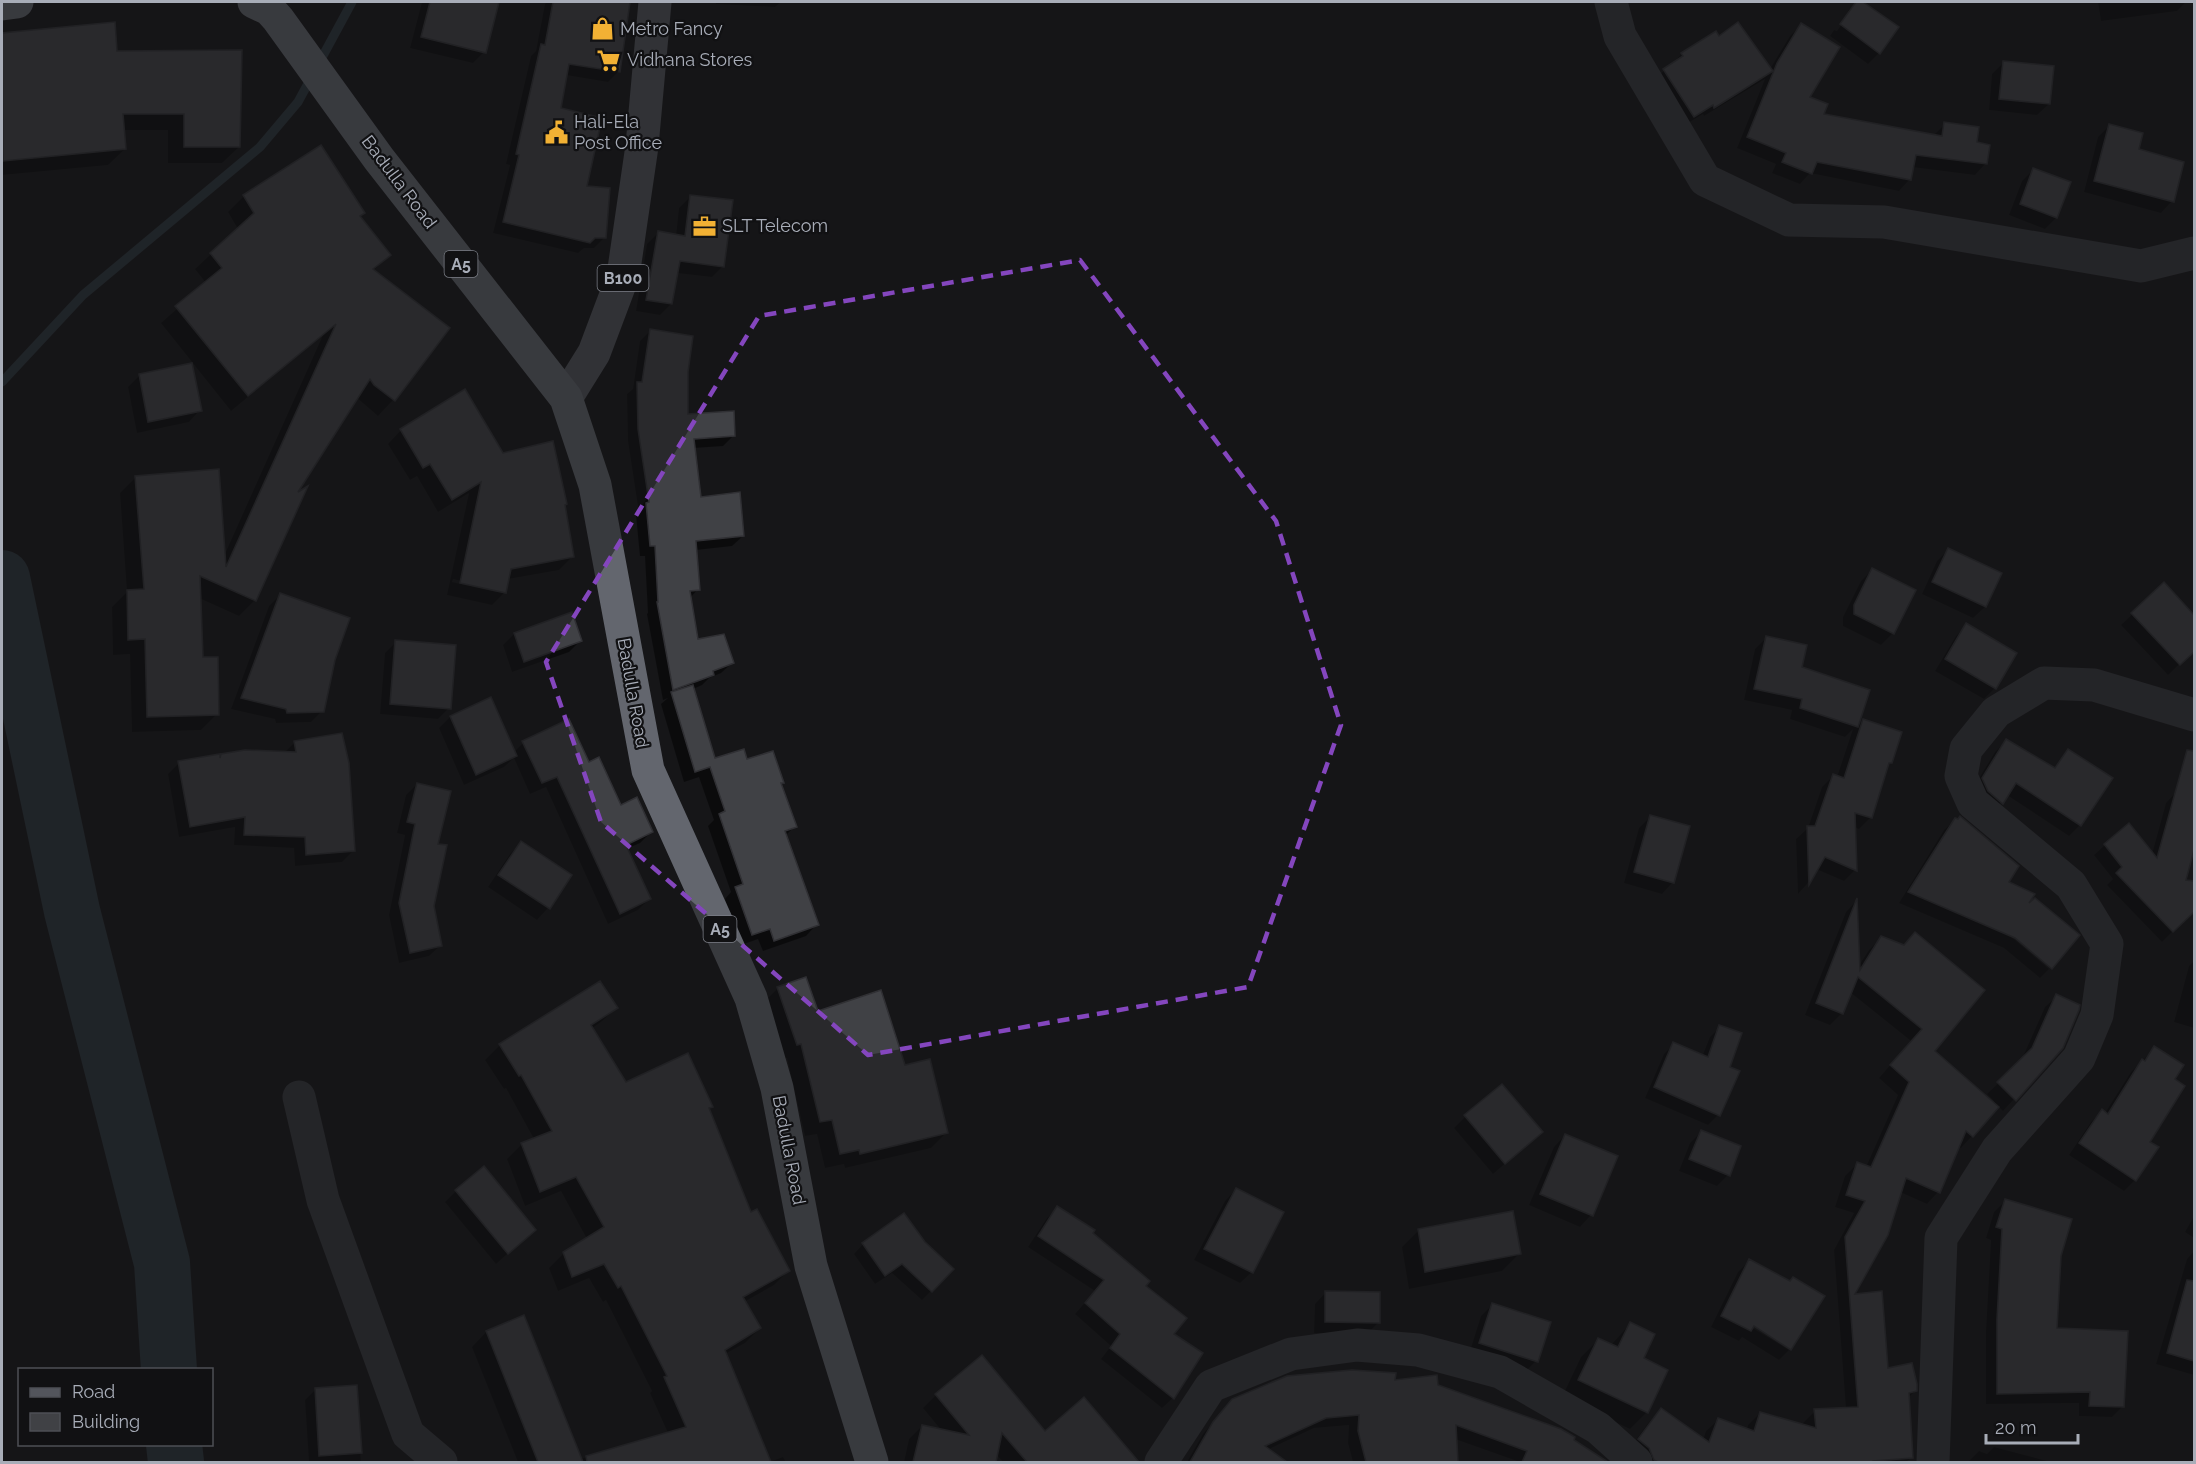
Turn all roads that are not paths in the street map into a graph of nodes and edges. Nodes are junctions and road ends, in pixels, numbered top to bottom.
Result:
1 (17, 2) edge
2 (655, 2) edge
3 (1611, 2) edge
4 (2, 4) edge
5 (266, 10) edge
6 (2194, 253) edge
7 (566, 398) junction
8 (2194, 715) edge
9 (299, 1097) dead end
10 (441, 1462) edge
11 (872, 1462) edge
12 (1161, 1462) edge
13 (1636, 1462) edge
14 (1933, 1462) edge

1 - 4 highway
2 - 7 main road, B100
3 - 6 street
5 - 7 highway, Badulla Road / A5
7 - 11 highway, Badulla Road / A5
8 - 14 street
9 - 10 street
12 - 13 street

